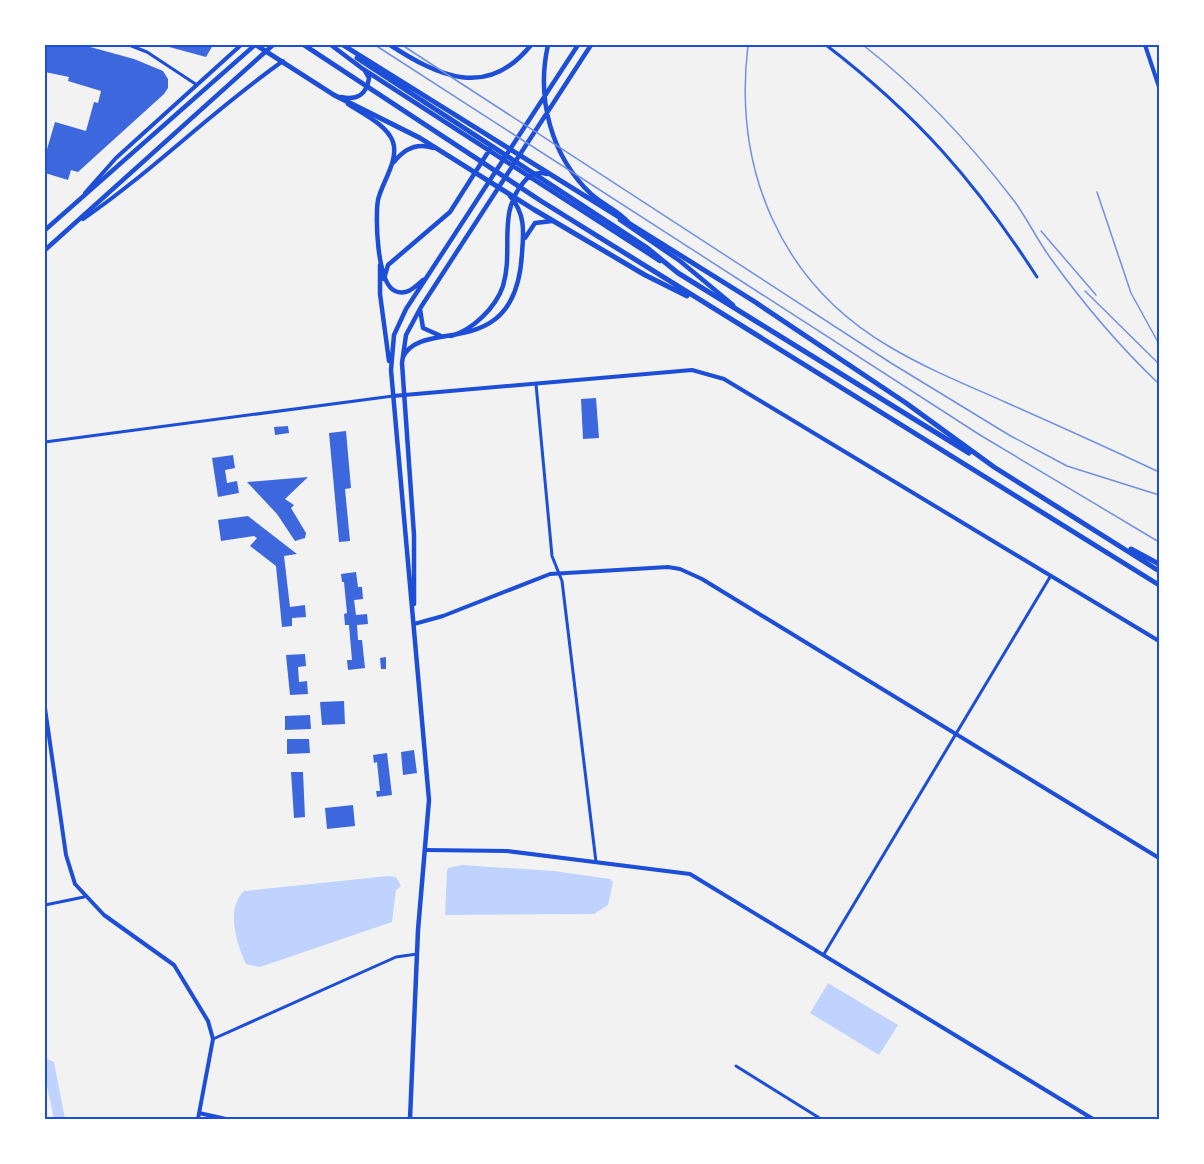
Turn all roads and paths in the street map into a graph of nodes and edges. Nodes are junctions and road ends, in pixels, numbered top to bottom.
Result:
1 (129, 45) edge
2 (241, 45) edge
3 (256, 45) edge
4 (273, 45) edge
5 (304, 45) edge
6 (331, 45) edge
7 (343, 45) edge
8 (390, 45) edge
9 (531, 45) edge
10 (548, 45) edge
11 (578, 45) edge
12 (591, 45) edge
13 (826, 45) edge
14 (1145, 45) edge
15 (283, 62) junction
16 (363, 69) junction
17 (198, 85) junction
18 (1159, 87) edge
19 (334, 95) junction
20 (478, 139) junction
21 (456, 161) junction
22 (387, 175) junction
23 (522, 205) junction
24 (63, 216) junction
25 (628, 222) junction
26 (69, 227) junction
27 (567, 227) junction
28 (46, 230) edge
29 (45, 250) edge
30 (523, 250) junction
31 (380, 254) junction
32 (427, 276) junction
33 (1037, 277) dead end
34 (384, 279) junction
35 (707, 305) junction
36 (421, 306) junction
37 (740, 311) junction
38 (449, 336) junction
39 (402, 363) junction
40 (536, 384) junction
41 (393, 396) junction
42 (402, 396) junction
43 (45, 442) edge
44 (994, 467) junction
45 (1099, 532) junction
46 (1159, 564) edge
47 (1159, 571) edge
48 (559, 573) junction
49 (1050, 577) junction
50 (1159, 585) edge
51 (414, 624) junction
52 (1159, 641) edge
53 (45, 708) edge
54 (957, 735) junction
55 (426, 849) junction
56 (1159, 858) edge
57 (596, 862) junction
58 (84, 897) junction
59 (45, 905) edge
60 (417, 954) junction
61 (824, 954) junction
62 (213, 1039) junction
63 (736, 1066) dead end
64 (199, 1113) junction
65 (198, 1119) edge
66 (226, 1119) edge
67 (410, 1119) edge
68 (821, 1119) edge
69 (1093, 1119) edge

1 - 17 street
2 - 17 street
3 - 15 main road
3 - 24 main road
4 - 26 main road
5 - 35 main road
6 - 16 main road
7 - 20 main road
7 - 25 main road
7 - 34 main road
8 - 9 main road
10 - 25 main road
11 - 32 main road
12 - 36 main road
13 - 33 street
14 - 18 street
15 - 19 main road
15 - 26 street
16 - 19 main road
16 - 20 main road
17 - 24 street
19 - 21 main road
19 - 22 main road
20 - 37 main road
21 - 22 main road
21 - 23 main road
22 - 31 main road
23 - 27 main road
23 - 30 main road
24 - 28 main road
25 - 44 main road
26 - 29 main road
27 - 30 main road
27 - 35 main road
30 - 38 main road
31 - 34 main road
31 - 41 main road
32 - 34 main road
32 - 41 main road
35 - 50 main road
36 - 38 main road
36 - 39 main road
37 - 38 main road
37 - 44 main road
38 - 39 main road
39 - 42 main road
40 - 42 street
40 - 48 street
40 - 49 street
41 - 42 street
41 - 43 street
41 - 51 main road
42 - 51 main road
44 - 45 main road
45 - 46 main road
45 - 47 main road
48 - 51 street
48 - 54 street
48 - 57 street
49 - 52 street
49 - 54 street
51 - 55 main road
53 - 58 street
54 - 56 street
54 - 61 street
55 - 57 street
55 - 60 main road
57 - 61 street
58 - 59 street
58 - 62 street
60 - 62 street
60 - 67 main road
61 - 69 street
62 - 64 street
63 - 68 street
64 - 65 street
64 - 66 street

